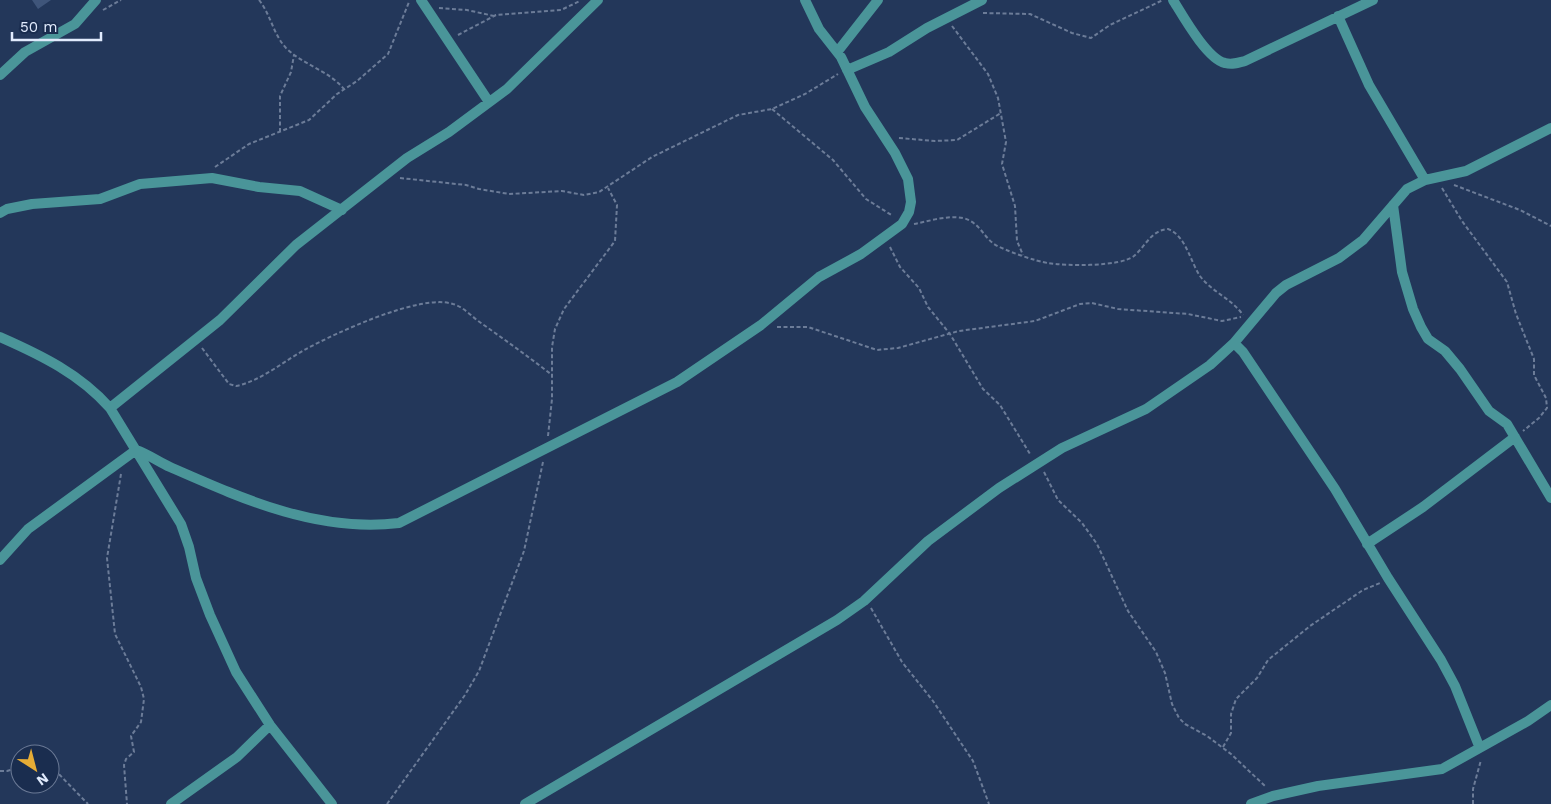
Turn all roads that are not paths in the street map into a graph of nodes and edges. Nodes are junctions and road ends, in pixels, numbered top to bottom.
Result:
1 (96, 0) edge
2 (598, 0) edge
3 (805, 0) edge
4 (878, 0) edge
5 (982, 0) edge
6 (1174, 0) edge
7 (1373, 0) edge
8 (424, 4) edge
9 (1338, 16) junction
10 (838, 51) junction
11 (847, 70) junction
12 (0, 75) edge
13 (489, 102) junction
14 (1550, 131) edge
15 (1430, 178) junction
16 (1392, 205) junction
17 (2, 210) edge
18 (342, 210) junction
19 (0, 337) edge
20 (1234, 343) junction
21 (110, 408) junction
22 (1515, 437) junction
23 (136, 450) junction
24 (1551, 498) edge
25 (1367, 544) junction
26 (0, 560) edge
27 (1551, 705) edge
28 (270, 725) junction
29 (1479, 746) junction
30 (171, 804) edge
31 (332, 804) edge
32 (525, 804) edge
33 (1251, 804) edge

1 - 12 street
2 - 13 street
3 - 10 street
4 - 10 street
5 - 11 street
6 - 9 street
7 - 9 street
8 - 13 street
9 - 15 street
10 - 11 street
11 - 23 street
13 - 18 street
14 - 15 street
15 - 16 street
16 - 20 street
16 - 22 street
17 - 18 street
18 - 21 street
19 - 21 street
20 - 25 street
20 - 32 street
21 - 23 street
22 - 24 street
22 - 25 street
23 - 26 street
23 - 28 street
25 - 29 street
27 - 29 street
28 - 30 street
28 - 31 street
29 - 33 street

